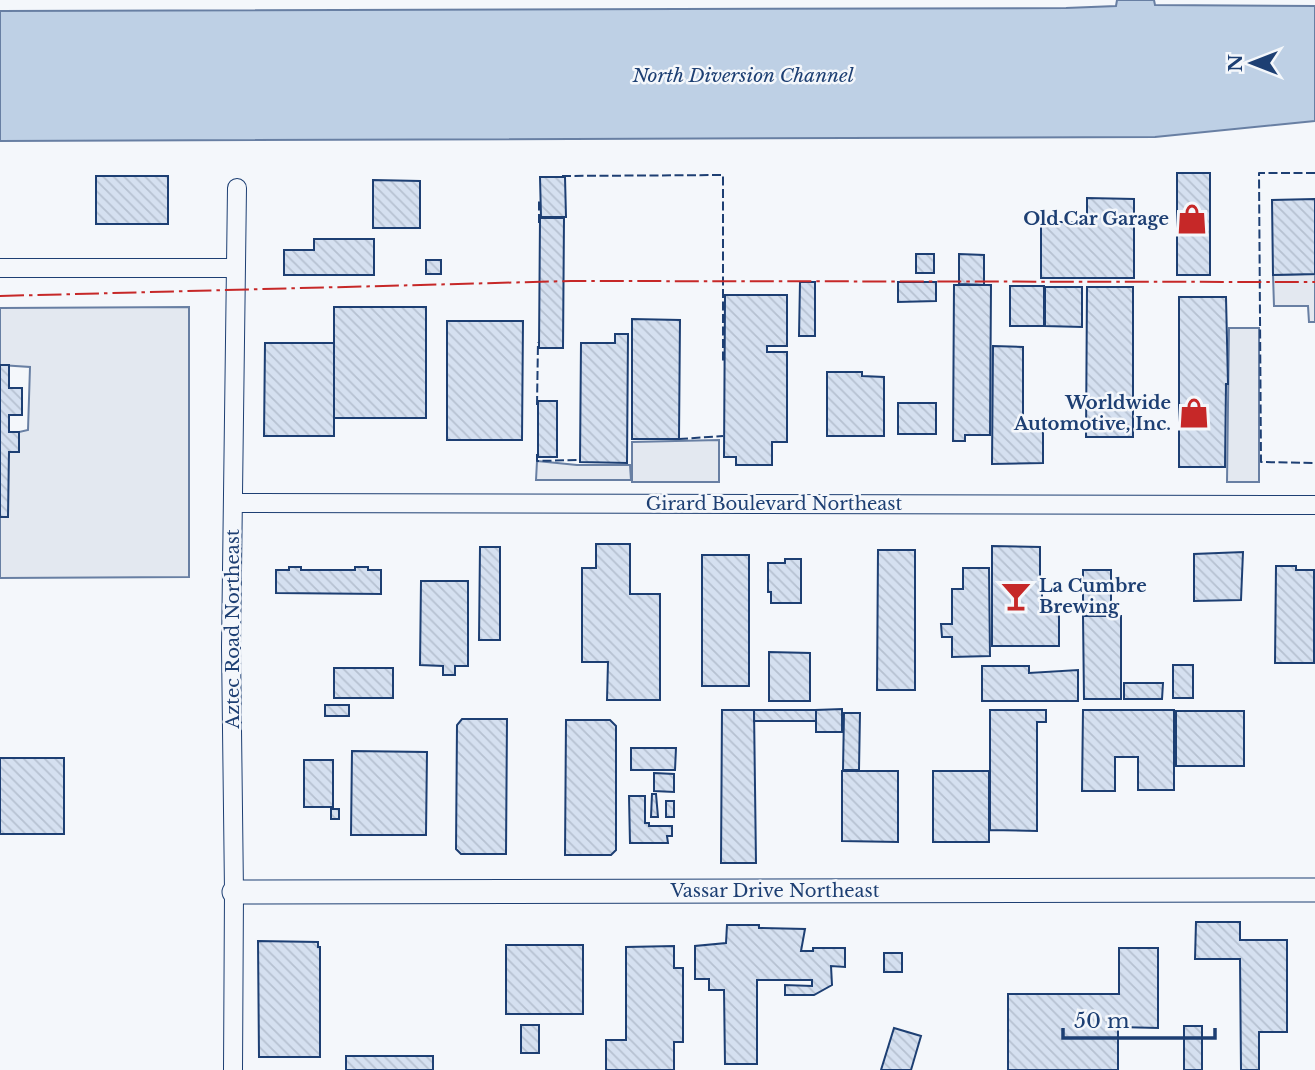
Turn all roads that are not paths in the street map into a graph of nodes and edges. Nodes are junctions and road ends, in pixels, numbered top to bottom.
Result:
1 (237, 188) dead end
2 (0, 268) edge
3 (236, 268) junction
4 (234, 503) junction
5 (1315, 505) edge
6 (1315, 890) edge
7 (234, 892) junction
8 (233, 1070) edge

1 - 3 street, Aztec Road Northeast
2 - 3 street
3 - 4 street, Aztec Road Northeast
4 - 5 street, Girard Boulevard Northeast
4 - 7 street, Aztec Road Northeast
6 - 7 street, Vassar Drive Northeast
7 - 8 street, Aztec Road Northeast

